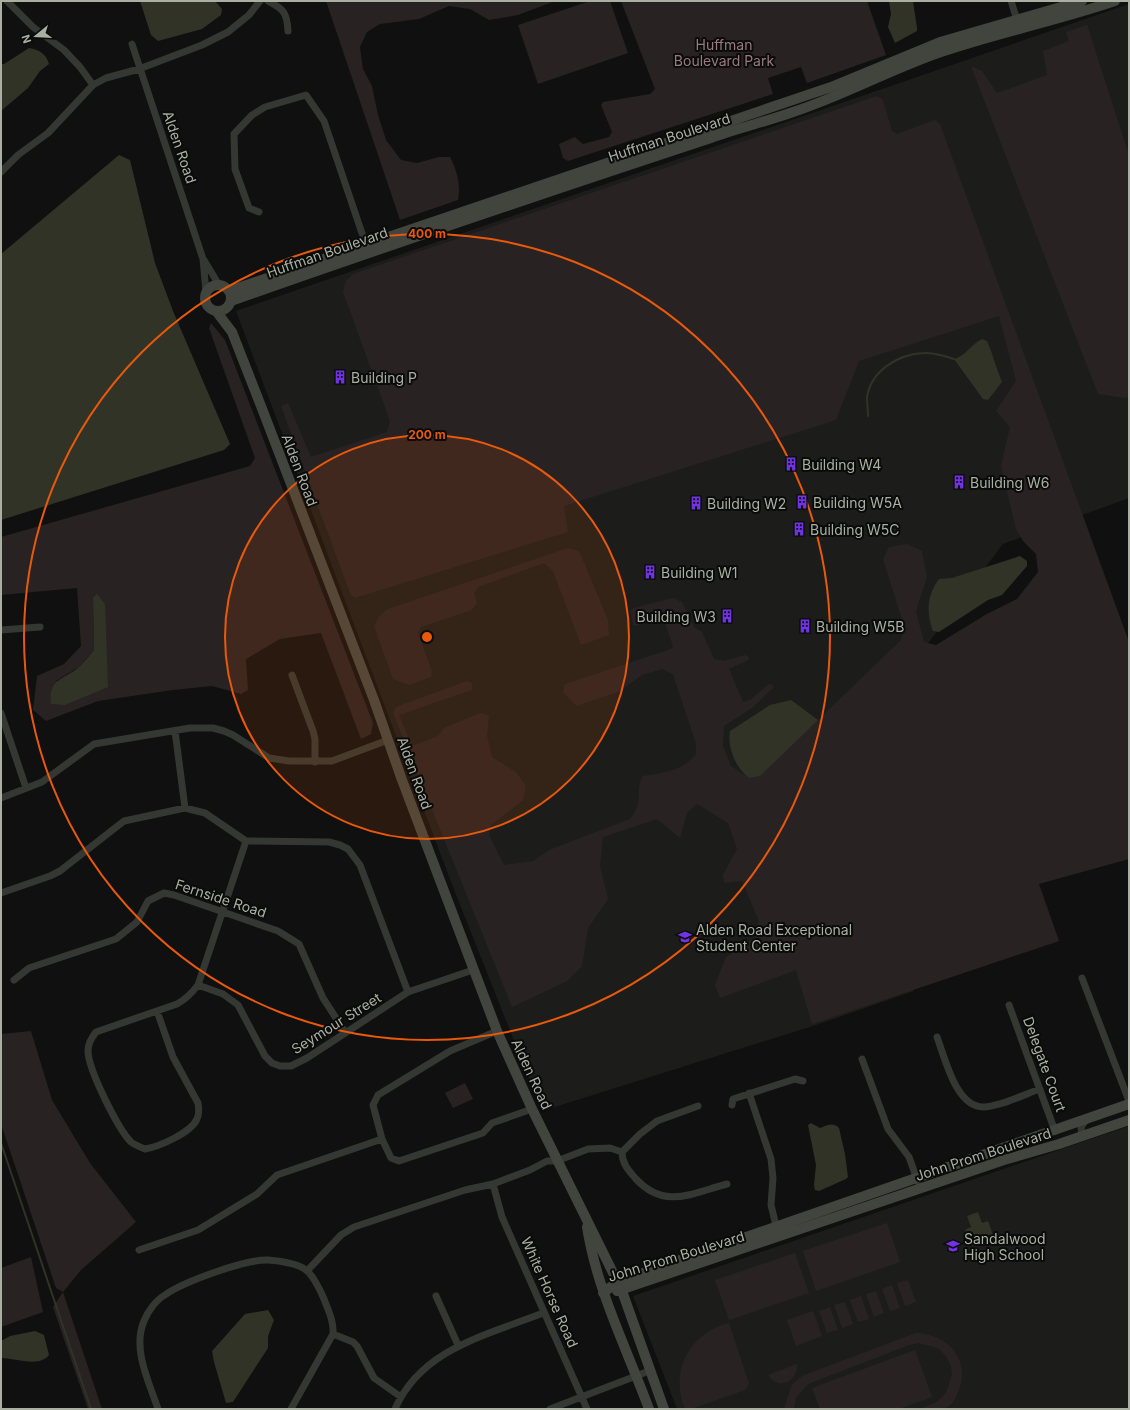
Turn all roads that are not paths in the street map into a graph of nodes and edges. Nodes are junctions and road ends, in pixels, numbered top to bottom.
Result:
1 (7, 1) edge
2 (260, 1) edge
3 (268, 1) edge
4 (1011, 1) edge
5 (1082, 1) edge
6 (1115, 1) edge
7 (1018, 23) junction
8 (288, 31) dead end
9 (132, 44) dead end
10 (139, 69) junction
11 (93, 85) junction
12 (1, 172) edge
13 (259, 212) dead end
14 (367, 248) junction
15 (203, 259) junction
16 (219, 285) junction
17 (229, 291) junction
18 (206, 292) junction
19 (230, 303) junction
20 (216, 312) junction
21 (232, 332) junction
22 (40, 627) dead end
23 (1, 630) edge
24 (292, 675) dead end
25 (1, 713) edge
26 (175, 731) junction
27 (388, 740) junction
28 (315, 762) junction
29 (26, 788) junction
30 (1, 798) edge
31 (185, 808) junction
32 (246, 841) junction
33 (1, 893) edge
34 (222, 912) junction
35 (473, 970) junction
36 (1082, 978) dead end
37 (14, 980) dead end
38 (198, 985) junction
39 (408, 992) junction
40 (1009, 1005) dead end
41 (157, 1011) junction
42 (345, 1032) junction
43 (497, 1032) junction
44 (937, 1037) dead end
45 (862, 1059) dead end
46 (803, 1081) dead end
47 (1040, 1089) junction
48 (749, 1092) junction
49 (1129, 1103) edge
50 (732, 1105) dead end
51 (698, 1106) dead end
52 (532, 1109) junction
53 (1086, 1120) junction
54 (1129, 1120) edge
55 (1055, 1131) junction
56 (1082, 1136) junction
57 (382, 1139) junction
58 (622, 1152) junction
59 (557, 1161) junction
60 (917, 1178) junction
61 (493, 1184) junction
62 (728, 1184) dead end
63 (921, 1190) junction
64 (585, 1217) junction
65 (775, 1226) junction
66 (779, 1238) junction
67 (139, 1250) dead end
68 (307, 1271) junction
69 (620, 1286) junction
70 (603, 1293) junction
71 (436, 1296) dead end
72 (543, 1313) junction
73 (332, 1334) junction
74 (458, 1345) junction
75 (649, 1371) junction
76 (637, 1376) junction
77 (401, 1397) junction
78 (582, 1397) junction
79 (158, 1409) edge
80 (291, 1409) edge
81 (395, 1409) edge
82 (550, 1409) edge
83 (587, 1409) edge
84 (649, 1409) edge
85 (664, 1409) edge

1 - 11 street
2 - 10 street
3 - 8 street
4 - 7 street
5 - 7 street, Huffman Boulevard
6 - 7 street, Huffman Boulevard
7 - 14 street, Huffman Boulevard
9 - 10 street, Alden Road
10 - 11 street
10 - 15 street, Alden Road
11 - 12 street
13 - 14 street
14 - 17 street, Huffman Boulevard
14 - 19 street, Huffman Boulevard
15 - 16 street, Alden Road
15 - 18 street, Alden Road
16 - 17 street
16 - 18 street
17 - 19 street
18 - 20 street
19 - 20 street
19 - 21 street, Alden Road
20 - 21 street, Alden Road
21 - 27 street, Alden Road
22 - 23 street
24 - 28 street
25 - 29 street
26 - 28 street
26 - 29 street
26 - 31 street
27 - 28 street
27 - 35 street, Alden Road
29 - 30 street
31 - 32 street
31 - 33 street
32 - 34 street
32 - 39 street
34 - 37 street, Fernside Road
34 - 38 street
34 - 42 street, Fernside Road
35 - 39 street, Seymour Street
35 - 43 street, Alden Road
36 - 49 street
38 - 41 street
38 - 42 street, Seymour Street
39 - 42 street, Seymour Street
40 - 47 street, Delegate Court
41 - 41 street
43 - 52 street, Alden Road
43 - 57 street
44 - 47 street
45 - 60 street
46 - 48 street
47 - 55 street, Delegate Court
48 - 50 street
48 - 65 street
49 - 53 street, John Prom Boulevard
51 - 58 street
52 - 57 street
52 - 59 street, Alden Road
53 - 55 street, John Prom Boulevard
53 - 56 street
54 - 56 street, John Prom Boulevard
55 - 60 street, John Prom Boulevard
56 - 63 street, John Prom Boulevard
57 - 67 street
58 - 59 street
58 - 62 street
59 - 61 street
59 - 64 street, Alden Road
60 - 63 street
60 - 65 street, John Prom Boulevard
61 - 68 street
61 - 72 street, White Horse Road
63 - 66 street, John Prom Boulevard
64 - 69 street, Alden Road
64 - 70 street, Alden Road
65 - 66 street
65 - 69 street, John Prom Boulevard
66 - 69 street, John Prom Boulevard
68 - 73 street
68 - 79 street
69 - 70 street, John Prom Boulevard
69 - 75 street, Alden Road
70 - 76 street, Alden Road
71 - 74 street
72 - 74 street
72 - 78 street, White Horse Road
73 - 77 street
73 - 80 street
74 - 77 street
75 - 76 street
75 - 85 street, Alden Road
76 - 78 street
76 - 84 street, Alden Road
77 - 81 street
78 - 82 street
78 - 83 street, White Horse Road

